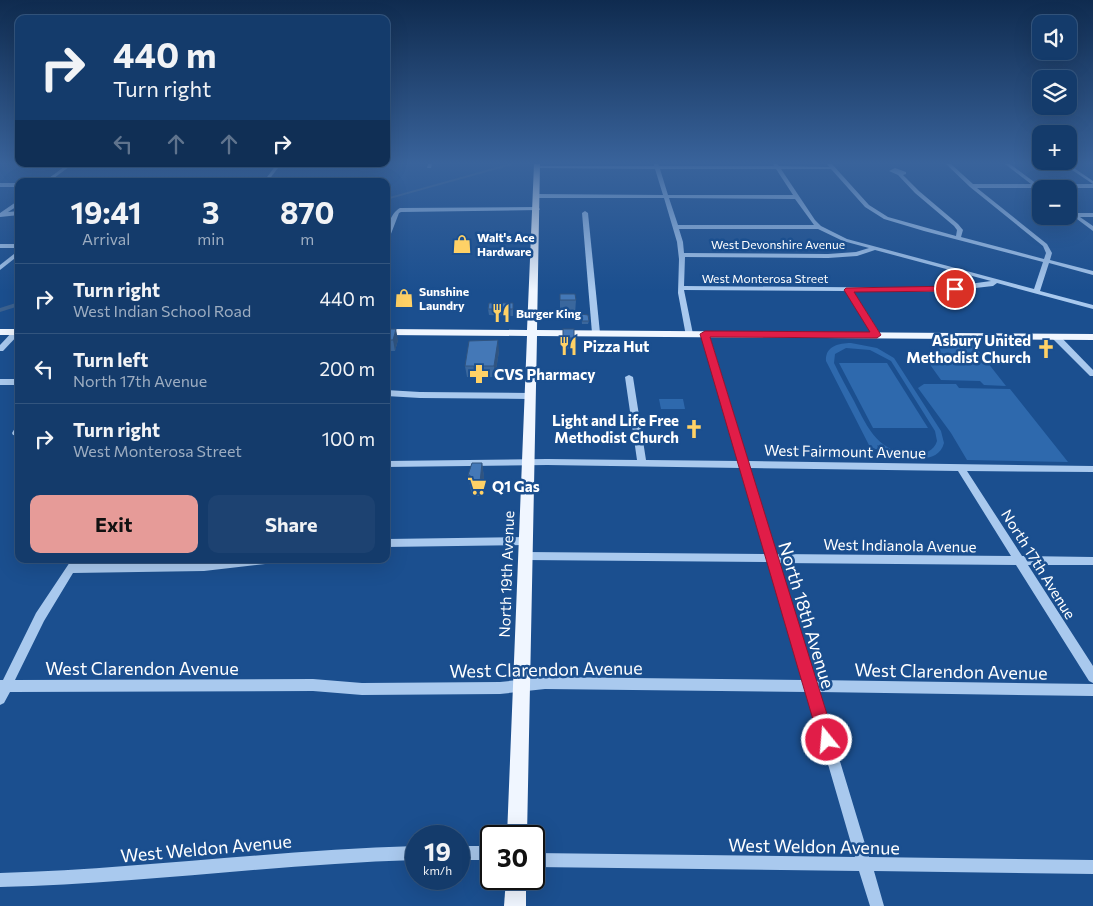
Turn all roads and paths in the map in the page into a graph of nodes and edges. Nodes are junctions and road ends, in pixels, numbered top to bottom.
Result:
1 (13, 206) edge
2 (669, 206) edge
3 (802, 206) edge
4 (867, 206) edge
5 (934, 206) edge
6 (997, 206) edge
7 (536, 209) joint
8 (15, 213) edge
9 (585, 213) dead end
10 (1, 214) edge
11 (1077, 215) edge
12 (1093, 215) edge
13 (1077, 217) edge
14 (676, 227) junction
15 (820, 227) junction
16 (1093, 229) edge
17 (390, 230) edge
18 (958, 238) junction
19 (0, 246) edge
20 (15, 246) edge
21 (873, 249) junction
22 (15, 255) edge
23 (682, 255) junction
24 (1047, 261) junction
25 (0, 268) edge
26 (1093, 273) edge
27 (995, 280) junction
28 (681, 288) junction
29 (849, 290) junction
30 (1037, 291) junction
31 (1093, 308) edge
32 (0, 332) edge
33 (15, 332) edge
34 (390, 332) edge
35 (533, 332) junction
36 (596, 333) junction
37 (689, 334) junction
38 (705, 334) junction
39 (15, 335) edge
40 (877, 335) junction
41 (1055, 336) junction
42 (1093, 337) edge
43 (0, 349) edge
44 (1093, 374) edge
45 (629, 377) dead end
46 (0, 382) edge
47 (15, 382) edge
48 (390, 393) edge
49 (531, 396) junction
50 (529, 462) junction
51 (642, 463) junction
52 (390, 464) edge
53 (744, 464) junction
54 (960, 466) junction
55 (1093, 469) edge
56 (390, 543) edge
57 (526, 548) junction
58 (772, 559) junction
59 (1020, 561) junction
60 (1093, 562) edge
61 (239, 563) edge
62 (74, 564) edge
63 (1093, 677) edge
64 (522, 685) junction
65 (4, 686) edge
66 (810, 686) junction
67 (1093, 690) edge
68 (0, 699) edge
69 (518, 825) edge
70 (405, 854) edge
71 (545, 860) edge
72 (865, 865) junction
73 (1093, 867) edge
74 (0, 880) edge
75 (516, 890) edge
76 (515, 906) edge
77 (877, 906) edge

1 - 10 street
2 - 14 street
3 - 15 street
4 - 18 street
5 - 18 street
6 - 24 street
7 - 17 street
7 - 35 main road, North 19th Avenue
8 - 10 street
9 - 36 street
11 - 12 street
13 - 16 street
14 - 15 street
14 - 23 street
15 - 21 street
18 - 24 street
19 - 20 street
21 - 23 street, West Devonshire Avenue
21 - 27 street
22 - 25 street
23 - 28 street
24 - 26 street
24 - 30 street
27 - 29 street, West Monterosa Street
27 - 30 street
28 - 29 street, West Monterosa Street
28 - 37 street
29 - 40 street
30 - 31 street
32 - 33 main road
34 - 35 main road
35 - 36 main road
35 - 49 main road, North 19th Avenue
36 - 37 main road
37 - 38 main road
38 - 40 main road
38 - 53 street, North 18th Avenue
39 - 43 street
40 - 41 main road
41 - 42 main road
41 - 44 street
45 - 51 street
46 - 47 street
48 - 49 street
49 - 50 main road, North 19th Avenue
50 - 51 street, West Fairmount Avenue
50 - 52 street, West Fairmount Avenue
50 - 57 main road, North 19th Avenue
51 - 53 street, West Fairmount Avenue
53 - 54 street, West Fairmount Avenue
53 - 58 street, North 18th Avenue
54 - 55 street, West Fairmount Avenue
54 - 59 street, North 17th Avenue
56 - 57 street, West Indianola Avenue
57 - 58 street, West Indianola Avenue
57 - 64 main road, North 19th Avenue
58 - 59 street, West Indianola Avenue
58 - 66 street, North 18th Avenue
59 - 60 street, West Indianola Avenue
59 - 63 street, North 17th Avenue
61 - 62 street
62 - 65 street
64 - 65 street, West Clarendon Avenue
64 - 66 street, West Clarendon Avenue
64 - 69 main road, North 19th Avenue
65 - 68 street
66 - 67 street, West Clarendon Avenue
66 - 72 street, North 18th Avenue
70 - 74 street, West Weldon Avenue
71 - 72 street, West Weldon Avenue
72 - 73 street, West Weldon Avenue
72 - 77 street, North 18th Avenue
75 - 76 main road

